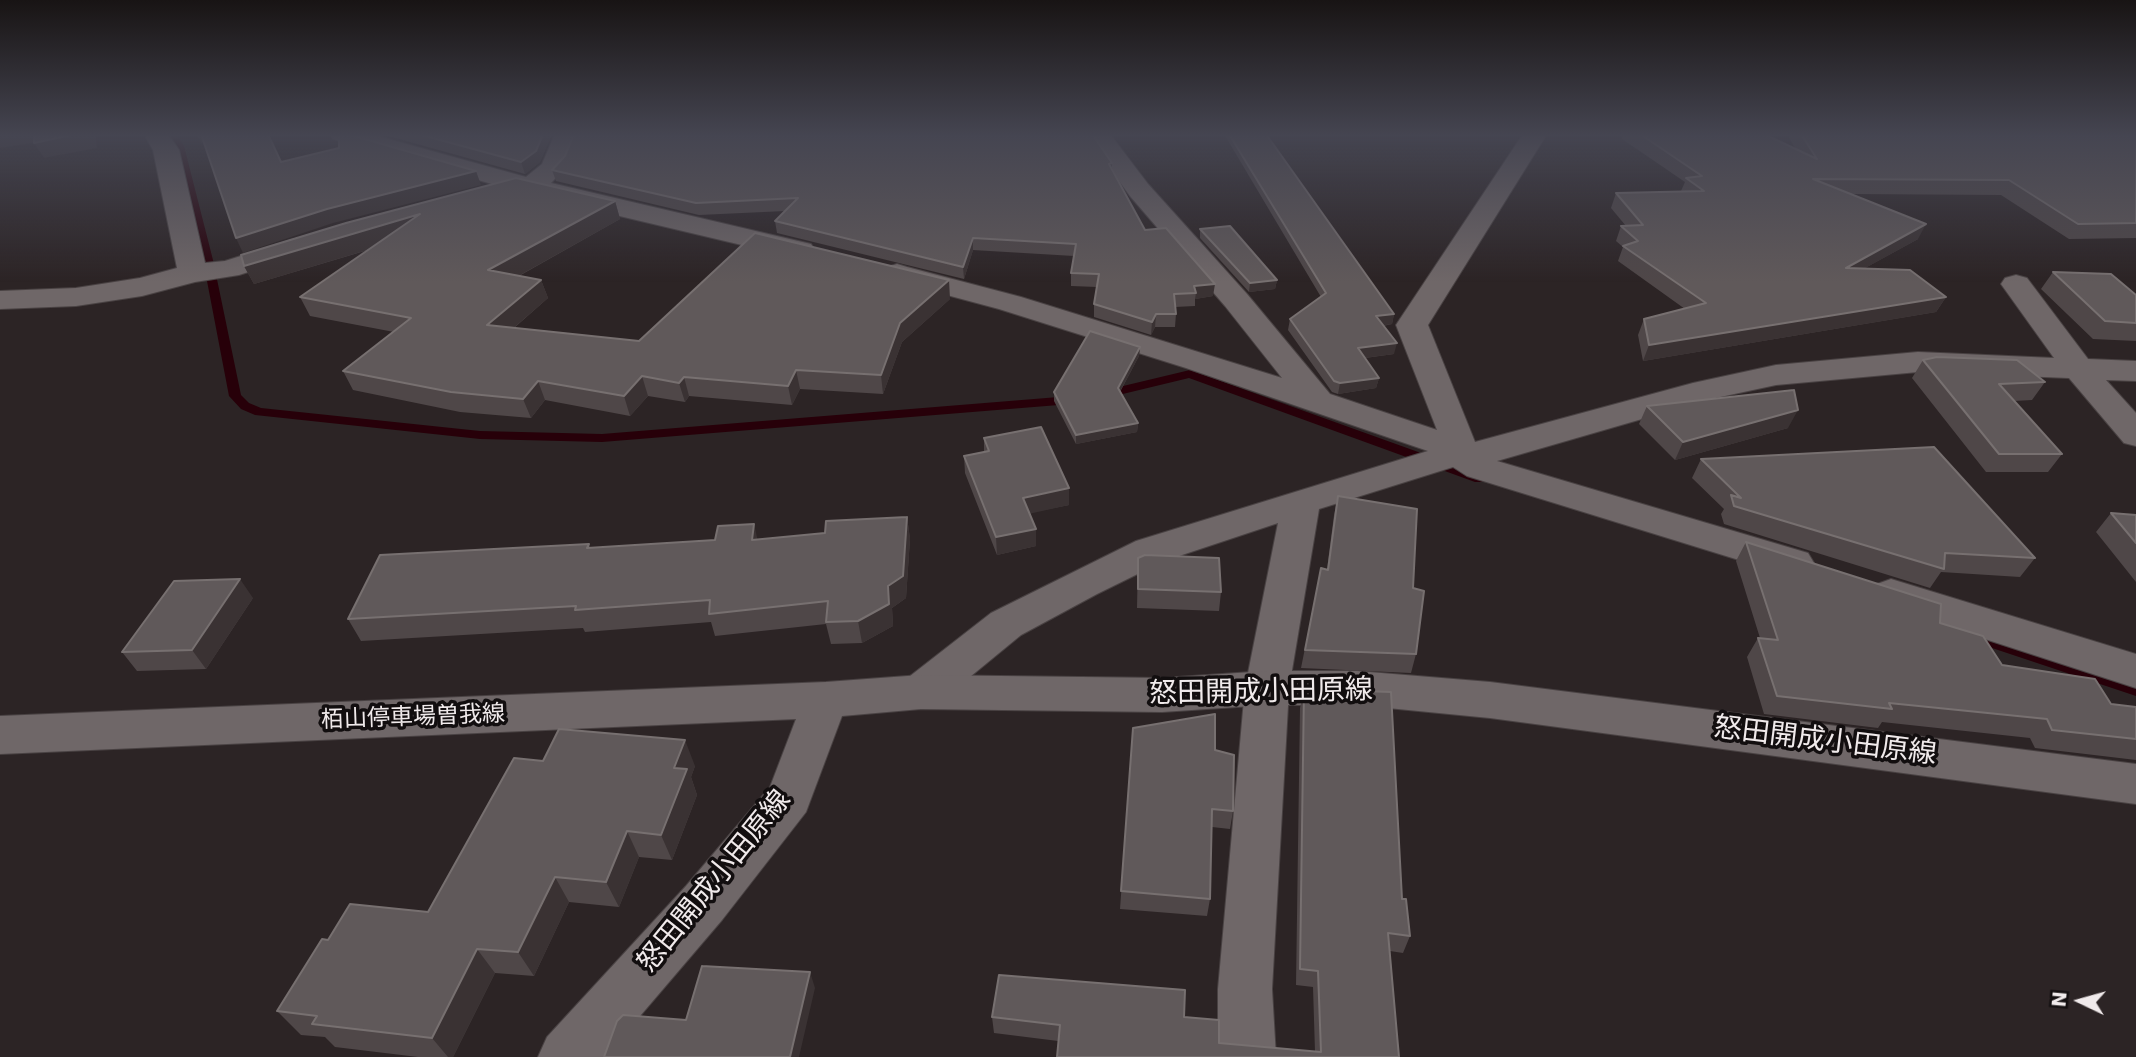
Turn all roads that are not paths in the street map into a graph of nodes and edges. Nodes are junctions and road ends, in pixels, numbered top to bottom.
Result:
1 (173, 183) edge
2 (517, 183) edge
3 (530, 183) edge
4 (1134, 183) edge
5 (1503, 183) edge
6 (526, 186) junction
7 (472, 199) edge
8 (318, 240) edge
9 (826, 256) edge
10 (865, 265) edge
11 (193, 273) junction
12 (2016, 285) dead end
13 (0, 300) edge
14 (2078, 368) junction
15 (2136, 371) edge
16 (1320, 404) junction
17 (2136, 435) edge
18 (1445, 458) junction
19 (1301, 502) junction
20 (2136, 671) edge
21 (1267, 688) junction
22 (921, 692) junction
23 (827, 700) junction
24 (0, 735) edge
25 (2136, 784) edge
26 (567, 1057) edge
27 (1247, 1057) edge

1 - 11 street
2 - 6 street
3 - 6 street
4 - 16 street
5 - 18 street
6 - 7 street
6 - 9 street
8 - 11 street
10 - 16 street
11 - 13 street
12 - 14 street
14 - 15 street
14 - 17 street
14 - 18 street
16 - 18 street
18 - 19 street
18 - 20 street
19 - 21 street
19 - 22 street
21 - 22 street, 怒田開成小田原線
21 - 25 street, 怒田開成小田原線
21 - 27 street
22 - 23 street, 怒田開成小田原線
23 - 24 street, 栢山停車場曽我線
23 - 26 street, 怒田開成小田原線

